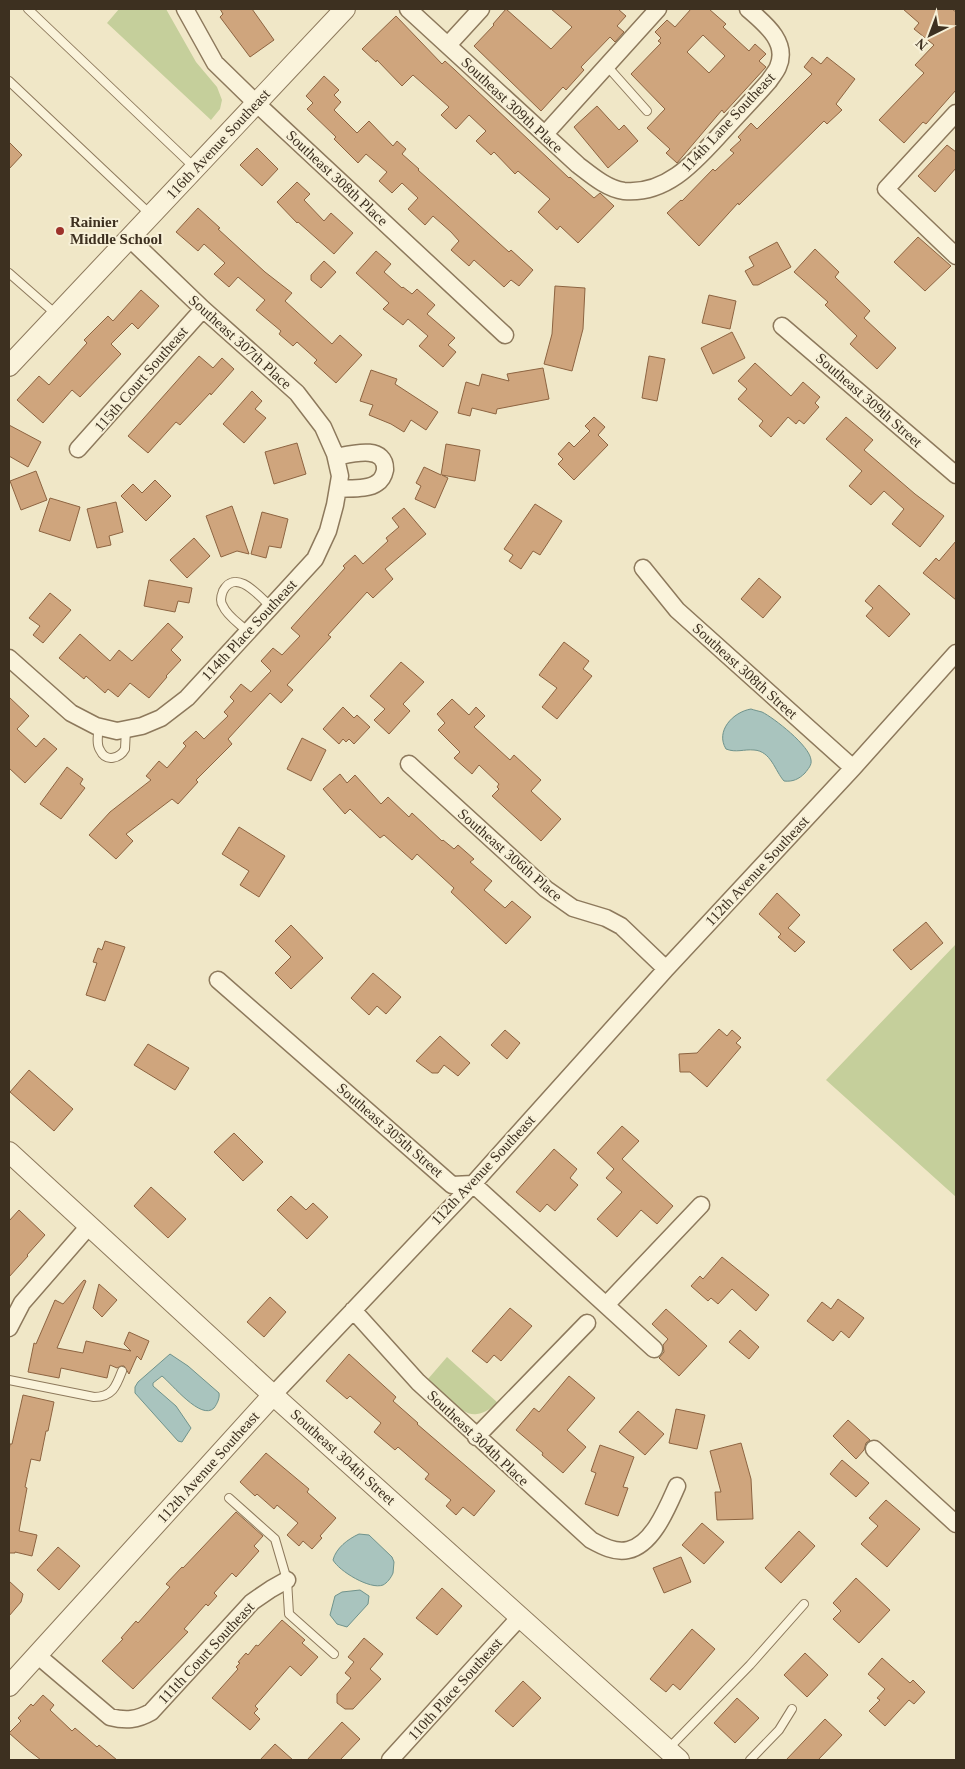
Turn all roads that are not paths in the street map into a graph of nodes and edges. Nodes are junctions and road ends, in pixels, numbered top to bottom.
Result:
1 (28, 9) edge
2 (185, 9) edge
3 (345, 9) edge
4 (408, 9) edge
5 (481, 9) edge
6 (658, 9) edge
7 (748, 9) edge
8 (448, 45) junction
9 (606, 66) junction
10 (9, 81) edge
11 (256, 103) junction
12 (647, 111) dead end
13 (956, 113) edge
14 (545, 134) junction
15 (195, 168) junction
16 (623, 191) joint
17 (151, 215) junction
18 (129, 238) junction
19 (956, 256) edge
20 (9, 273) edge
21 (203, 309) junction
22 (57, 315) junction
23 (782, 326) dead end
24 (505, 335) dead end
25 (9, 366) edge
26 (78, 450) dead end
27 (336, 457) junction
28 (956, 475) edge
29 (339, 482) junction
30 (643, 568) dead end
31 (271, 607) junction
32 (248, 632) junction
33 (956, 653) edge
34 (9, 658) edge
35 (99, 726) junction
36 (121, 730) junction
37 (409, 764) dead end
38 (854, 768) junction
39 (666, 969) junction
40 (218, 980) dead end
41 (9, 1152) edge
42 (473, 1184) junction
43 (701, 1205) dead end
44 (89, 1226) junction
45 (606, 1305) junction
46 (353, 1310) junction
47 (587, 1323) dead end
48 (9, 1328) edge
49 (654, 1349) dead end
50 (122, 1371) dead end
51 (9, 1380) edge
52 (273, 1395) junction
53 (476, 1438) junction
54 (874, 1449) dead end
55 (676, 1486) dead end
56 (230, 1498) dead end
57 (956, 1524) edge
58 (287, 1580) junction
59 (804, 1604) dead end
60 (520, 1617) junction
61 (334, 1654) dead end
62 (37, 1655) junction
63 (9, 1686) edge
64 (792, 1709) dead end
65 (674, 1755) edge
66 (390, 1760) edge
67 (750, 1760) edge

1 - 15 lane
2 - 11 street, Southeast 308th Place
3 - 11 street, 116th Avenue Southeast
4 - 8 street, Southeast 309th Place
5 - 8 street
6 - 9 street
7 - 16 street, 114th Lane Southeast
8 - 14 street, Southeast 309th Place
9 - 12 lane
9 - 14 street
10 - 17 lane
11 - 15 street, 116th Avenue Southeast
11 - 24 street, Southeast 308th Place
13 - 19 street
14 - 16 street, Southeast 309th Place
15 - 17 street, 116th Avenue Southeast
17 - 18 street, 116th Avenue Southeast
18 - 21 street, Southeast 307th Place
18 - 22 street, 116th Avenue Southeast
20 - 22 lane
21 - 26 street, 115th Court Southeast
21 - 27 street, Southeast 307th Place
22 - 25 street, 116th Avenue Southeast
23 - 28 street, Southeast 309th Street
27 - 29 street, Southeast 307th Place
27 - 29 street
29 - 31 street, 114th Place Southeast
30 - 38 street, Southeast 308th Street
31 - 32 street, 114th Place Southeast
31 - 32 lane
32 - 36 street, 114th Place Southeast
33 - 38 street, 112th Avenue Southeast
34 - 35 street
35 - 36 street
35 - 36 lane
37 - 39 street, Southeast 306th Place
38 - 39 street, 112th Avenue Southeast
39 - 42 street, 112th Avenue Southeast
40 - 42 street, Southeast 305th Street
41 - 44 street, Southeast 304th Street
42 - 45 street
42 - 46 street, 112th Avenue Southeast
43 - 45 street
44 - 48 street
44 - 52 street, Southeast 304th Street
45 - 49 street
46 - 52 street, 112th Avenue Southeast
46 - 53 street, Southeast 304th Place
47 - 53 street
50 - 51 lane
52 - 60 street, Southeast 304th Street
52 - 62 street, 112th Avenue Southeast
53 - 55 street, Southeast 304th Place
54 - 57 street
56 - 58 lane
58 - 61 lane
58 - 62 street, 111th Court Southeast
59 - 65 lane
60 - 65 street, Southeast 304th Street
60 - 66 street, 110th Place Southeast
62 - 63 street, 112th Avenue Southeast
64 - 67 lane

